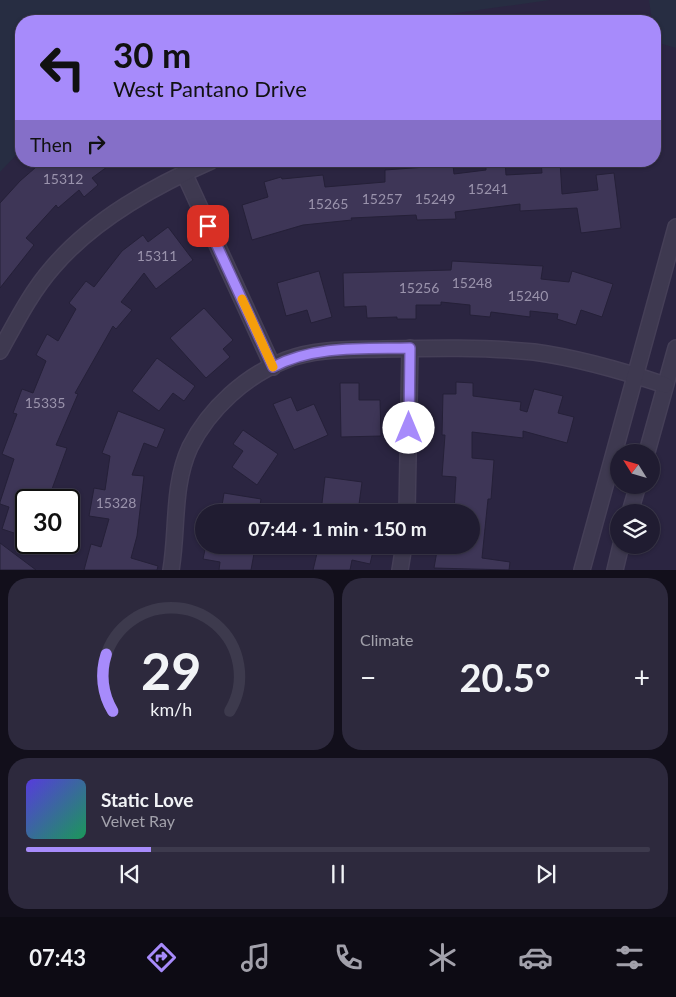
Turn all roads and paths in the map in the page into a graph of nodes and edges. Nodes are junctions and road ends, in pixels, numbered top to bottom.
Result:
1 (198, 167) edge
2 (184, 173) junction
3 (676, 227) edge
4 (410, 348) junction
5 (676, 348) edge
6 (0, 351) edge
7 (273, 367) junction
8 (635, 375) junction
9 (666, 385) junction
10 (649, 444) edge
11 (407, 504) edge
12 (403, 554) edge
13 (619, 554) edge
14 (171, 570) edge
15 (400, 570) edge
16 (582, 570) edge
17 (615, 570) edge

1 - 2 street
2 - 6 street
2 - 7 street
3 - 8 street
4 - 7 street
4 - 8 street
4 - 11 street
5 - 9 street
7 - 14 street
8 - 9 street
8 - 16 street
9 - 10 street
12 - 15 street
13 - 17 street

